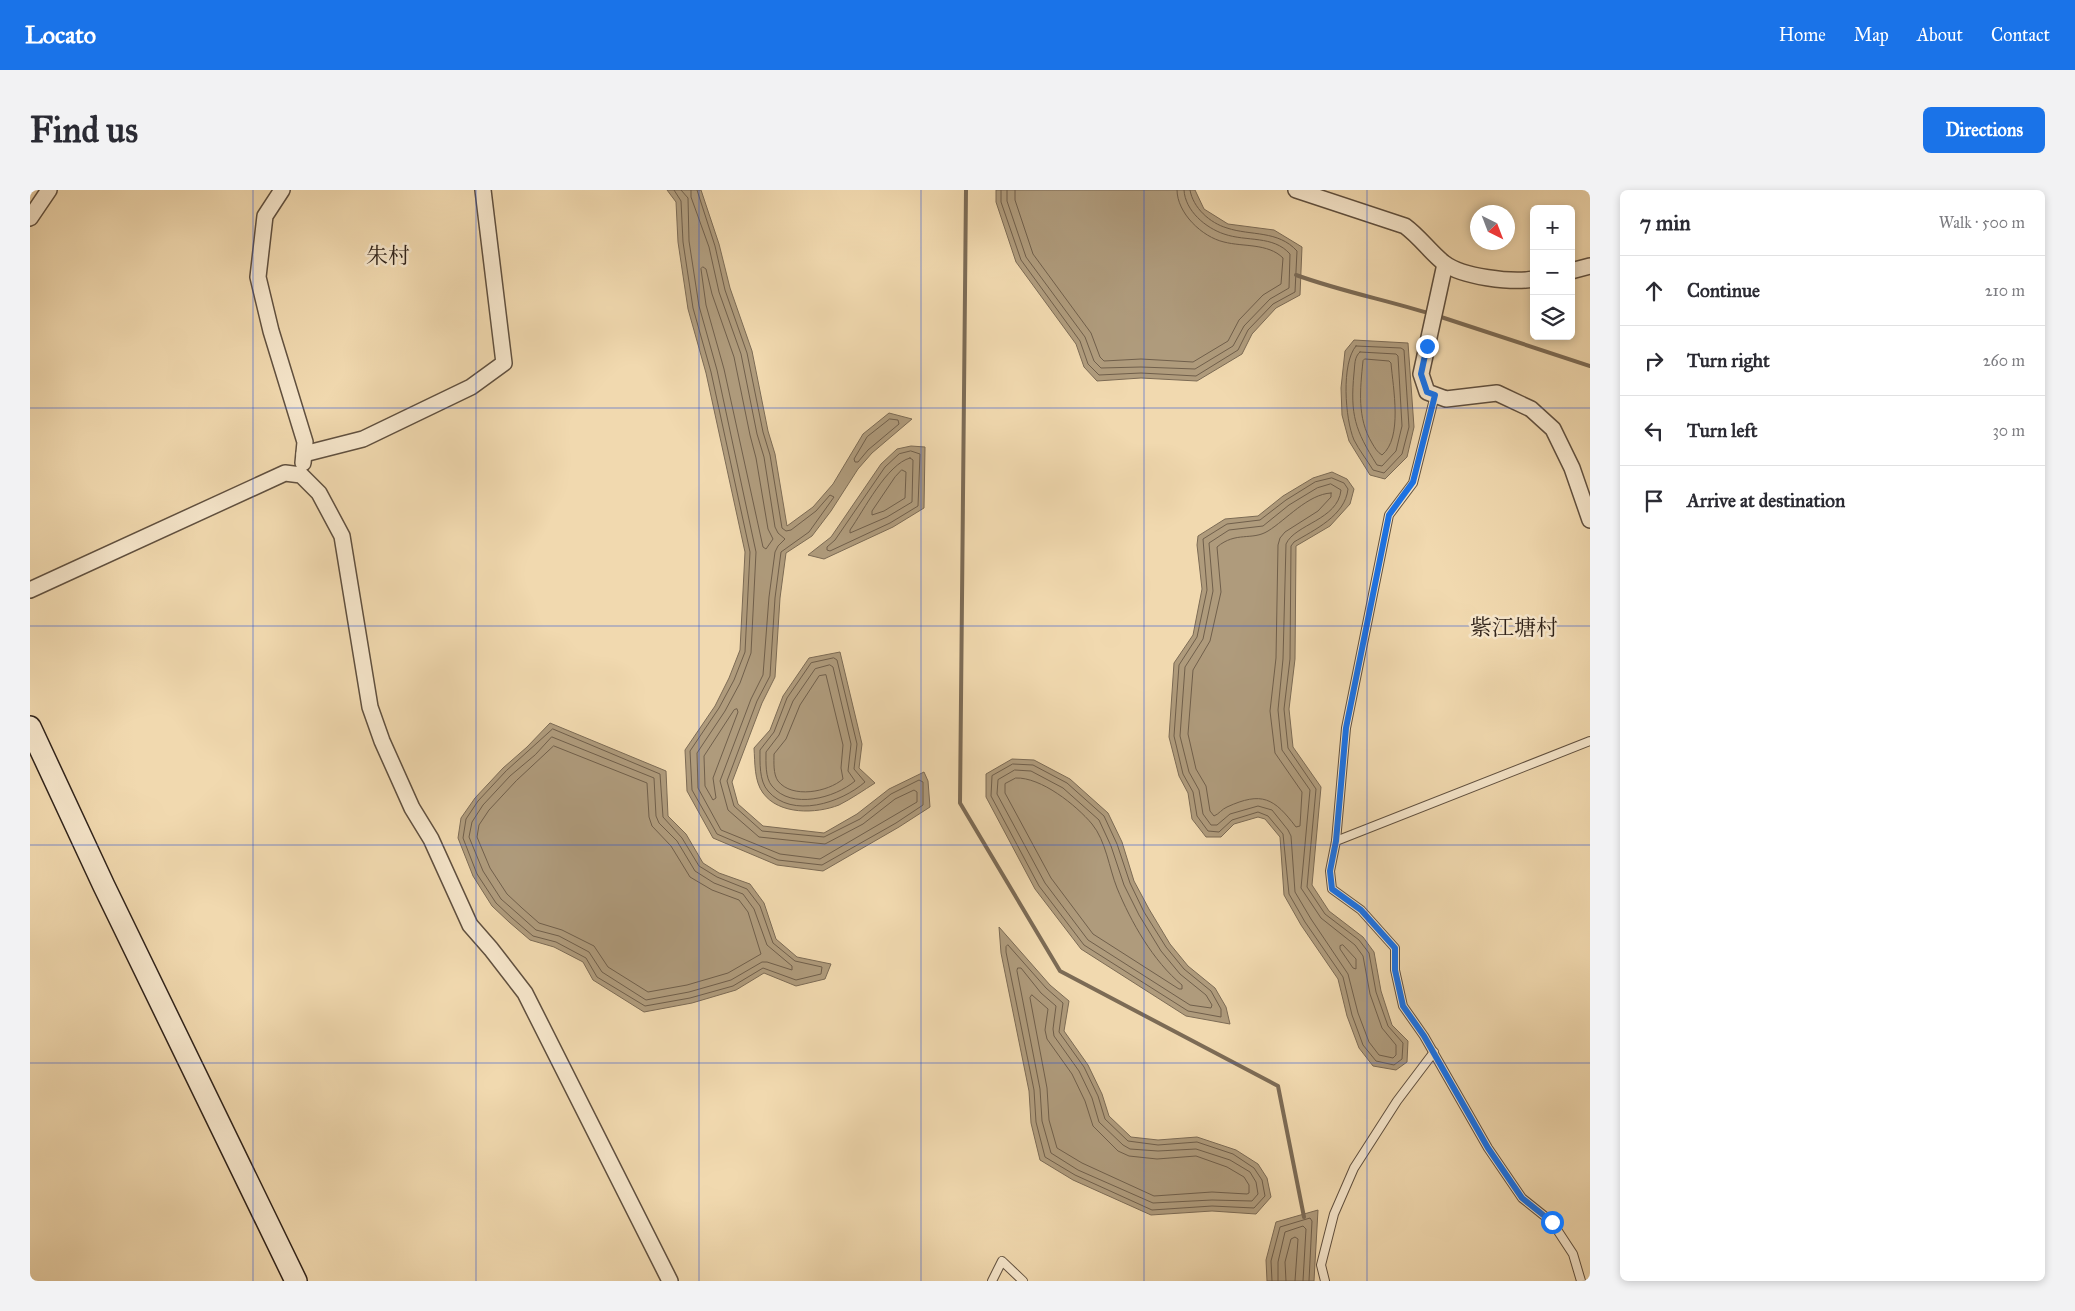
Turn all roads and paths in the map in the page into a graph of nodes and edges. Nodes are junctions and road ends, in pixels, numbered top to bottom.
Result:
1 (50, 190) edge
2 (282, 190) edge
3 (483, 190) edge
4 (1296, 190) edge
5 (30, 218) edge
6 (1445, 264) junction
7 (1590, 266) edge
8 (1575, 270) edge
9 (1530, 279) edge
10 (1435, 395) junction
11 (304, 454) junction
12 (301, 475) junction
13 (1590, 520) edge
14 (30, 590) edge
15 (30, 728) edge
16 (1590, 741) edge
17 (1336, 841) junction
18 (1434, 1052) junction
19 (296, 1281) edge
20 (670, 1281) edge
21 (992, 1281) edge
22 (1023, 1281) edge
23 (1324, 1281) edge
24 (1581, 1281) edge

1 - 5 street
2 - 11 street
3 - 11 street
4 - 6 street
6 - 9 street
6 - 10 street
7 - 8 street
10 - 13 street
10 - 17 lane
11 - 12 street
12 - 14 street
12 - 20 street
15 - 19 street
16 - 17 lane
17 - 18 lane
18 - 23 lane
18 - 24 lane
21 - 22 lane

